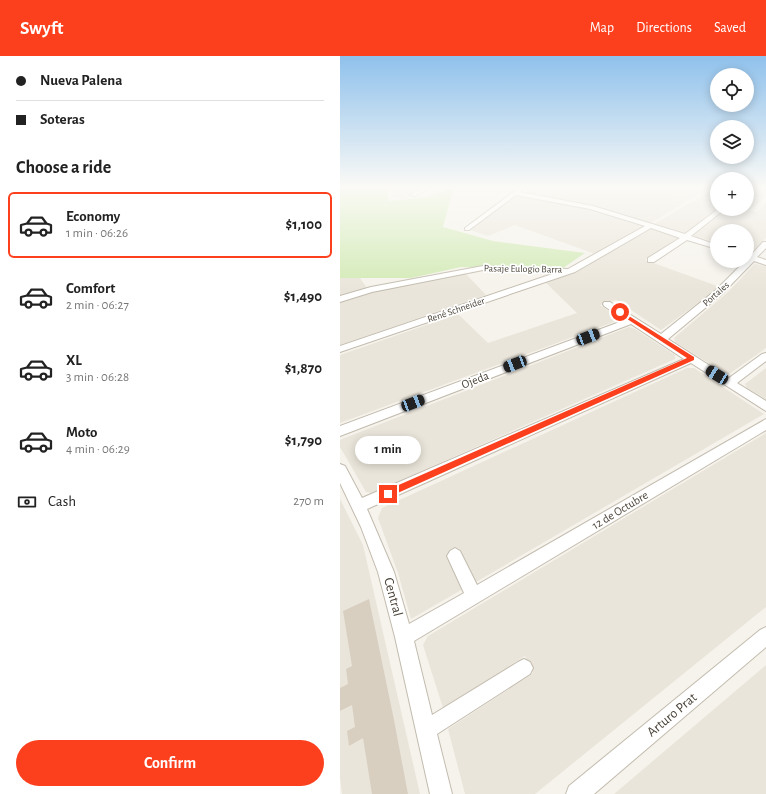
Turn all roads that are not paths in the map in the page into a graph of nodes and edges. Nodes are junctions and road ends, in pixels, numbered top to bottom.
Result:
1 (477, 221) edge
2 (635, 221) edge
3 (706, 221) edge
4 (650, 226) junction
5 (467, 229) dead end
6 (686, 237) junction
7 (766, 244) edge
8 (710, 245) edge
9 (754, 254) edge
10 (754, 258) edge
11 (651, 260) dead end
12 (766, 263) edge
13 (740, 268) edge
14 (572, 270) junction
15 (340, 299) edge
16 (607, 304) dead end
17 (632, 320) junction
18 (661, 339) junction
19 (340, 349) edge
20 (766, 356) edge
21 (692, 359) junction
22 (729, 383) junction
23 (766, 407) edge
24 (766, 424) edge
25 (340, 431) edge
26 (340, 470) edge
27 (359, 506) junction
28 (455, 556) dead end
29 (474, 596) junction
30 (766, 636) edge
31 (404, 637) junction
32 (524, 668) dead end
33 (426, 730) junction
34 (441, 794) edge
35 (577, 794) edge

1 - 5 street
2 - 4 street
3 - 6 street
4 - 6 street
4 - 14 street, Pasaje Eulogio Barra
6 - 8 street
6 - 11 street
7 - 9 street, Portales
10 - 12 street
13 - 18 street, Portales
14 - 15 street, Pasaje Eulogio Barra
14 - 19 street, René Schneider
16 - 17 street
17 - 18 street
17 - 25 street, Ojeda
18 - 21 street
20 - 22 street
21 - 22 street
21 - 27 street
22 - 23 street
24 - 29 street, 12 de Octubre
26 - 27 street, Central
27 - 31 street, Central
28 - 29 street
29 - 31 street, 12 de Octubre
30 - 35 street, Arturo Prat
31 - 33 street, Central
32 - 33 street
33 - 34 street, Central

